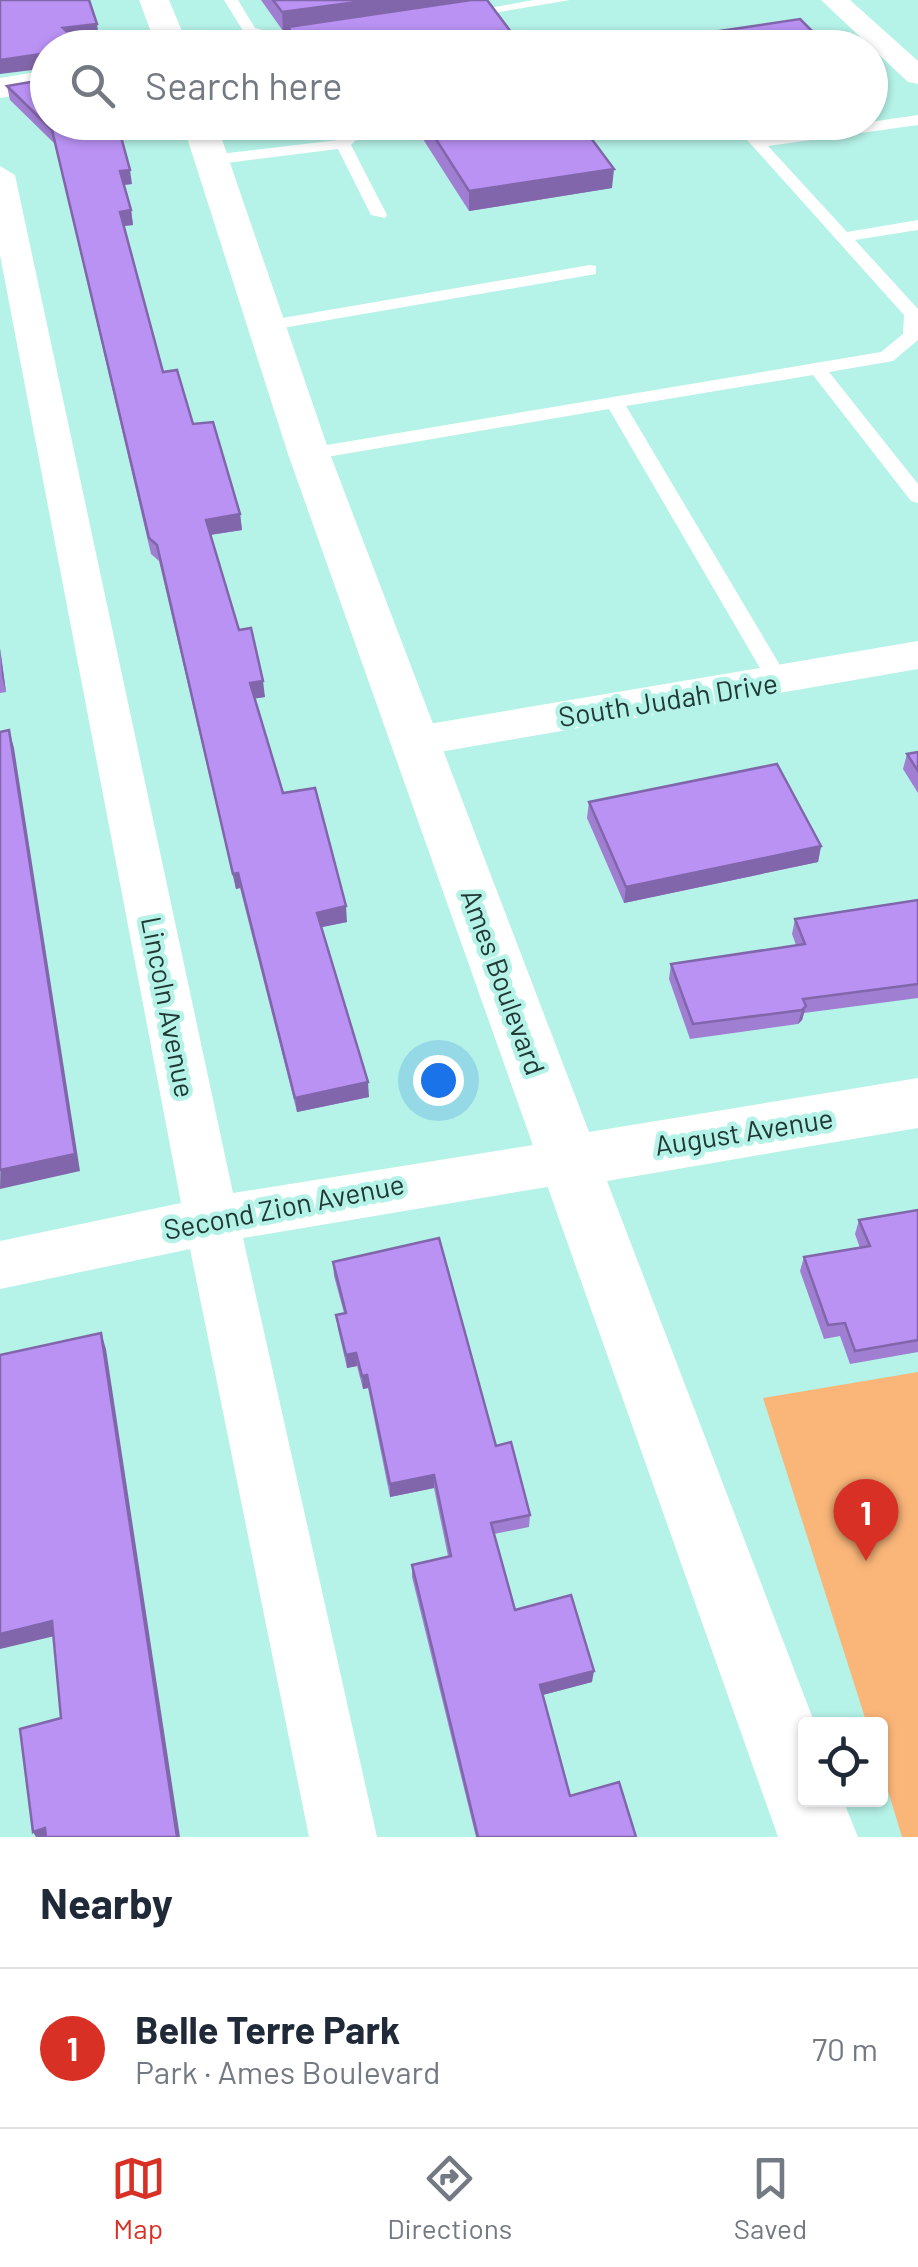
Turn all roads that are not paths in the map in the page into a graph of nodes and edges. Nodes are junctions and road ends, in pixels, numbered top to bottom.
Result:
1 (154, 0) edge
2 (232, 0) edge
3 (563, 0) edge
4 (834, 0) edge
5 (451, 16) edge
6 (166, 30) edge
7 (249, 30) edge
8 (867, 30) edge
9 (888, 49) edge
10 (918, 76) edge
11 (30, 83) edge
12 (0, 88) edge
13 (918, 120) edge
14 (888, 124) edge
15 (347, 140) edge
16 (754, 140) edge
17 (778, 140) edge
18 (205, 141) edge
19 (757, 143) junction
20 (343, 144) junction
21 (0, 175) edge
22 (379, 215) dead end
23 (918, 225) edge
24 (844, 237) junction
25 (590, 270) dead end
26 (265, 326) junction
27 (818, 372) junction
28 (616, 405) junction
29 (309, 454) junction
30 (918, 496) edge
31 (918, 655) edge
32 (779, 682) junction
33 (417, 742) junction
34 (918, 1103) edge
35 (571, 1161) junction
36 (211, 1218) junction
37 (0, 1266) edge
38 (343, 1837) edge
39 (818, 1837) edge

1 - 6 street
2 - 7 lane
3 - 5 lane
4 - 8 street
9 - 10 street
11 - 12 street
13 - 14 lane
15 - 20 lane
16 - 19 lane
17 - 19 lane
18 - 20 lane
18 - 26 street, Ames Boulevard
19 - 24 lane
20 - 22 lane
21 - 36 street, Lincoln Avenue
23 - 24 lane
24 - 27 lane
25 - 26 lane
26 - 29 street, Ames Boulevard
27 - 28 lane
27 - 30 lane
28 - 29 lane
28 - 32 lane
29 - 33 street, Ames Boulevard
31 - 32 street, South Judah Drive
32 - 33 street, South Judah Drive
33 - 35 street, Ames Boulevard
34 - 35 street, August Avenue
35 - 36 street, Second Zion Avenue
35 - 39 street, Ames Boulevard
36 - 37 street, Second Zion Avenue
36 - 38 street, Lincoln Avenue

